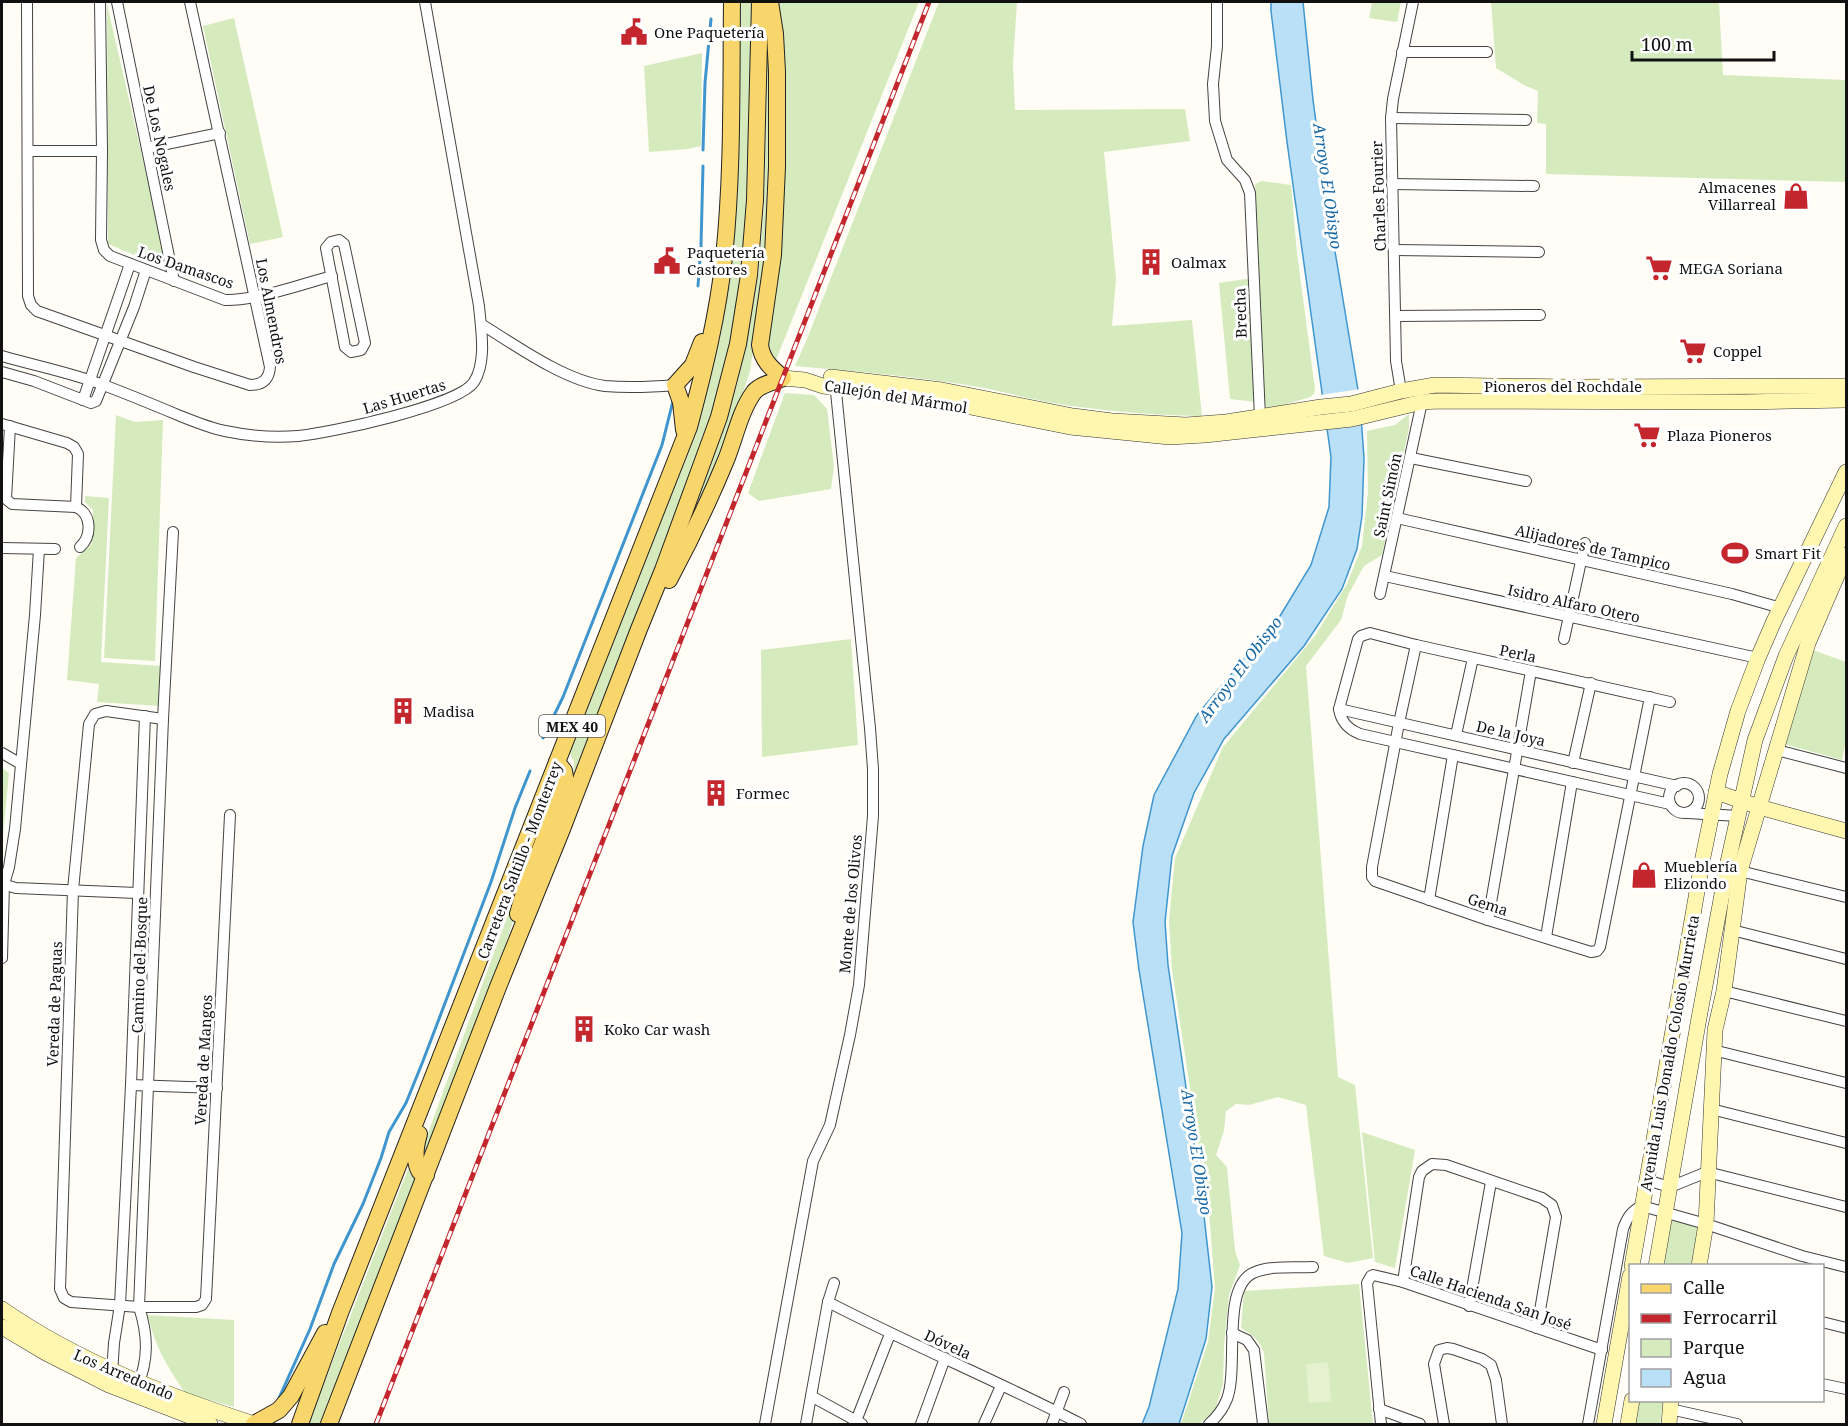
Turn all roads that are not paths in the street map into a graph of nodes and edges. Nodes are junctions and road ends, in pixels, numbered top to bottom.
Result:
1 (27, 2) edge
2 (100, 2) edge
3 (117, 2) edge
4 (190, 2) edge
5 (425, 2) edge
6 (732, 2) edge
7 (760, 2) edge
8 (770, 2) edge
9 (1217, 2) edge
10 (1413, 2) edge
11 (1402, 52) junction
12 (1487, 52) dead end
13 (1391, 118) junction
14 (1526, 120) dead end
15 (220, 133) junction
16 (147, 148) junction
17 (28, 151) junction
18 (102, 151) junction
19 (1392, 184) junction
20 (1534, 186) dead end
21 (1395, 250) junction
22 (1539, 252) dead end
23 (130, 264) junction
24 (146, 270) junction
25 (332, 276) junction
26 (174, 282) junction
27 (719, 293) junction
28 (254, 297) junction
29 (1540, 315) dead end
30 (1396, 316) junction
31 (481, 324) junction
32 (105, 334) junction
33 (120, 340) junction
34 (2, 356) edge
35 (2, 372) edge
36 (783, 378) junction
37 (89, 380) junction
38 (835, 382) junction
39 (103, 385) junction
40 (675, 386) junction
41 (1846, 386) edge
42 (1395, 393) junction
43 (1567, 395) junction
44 (1846, 399) edge
45 (83, 400) junction
46 (1422, 402) junction
47 (1036, 415) junction
48 (1260, 417) junction
49 (1284, 419) junction
50 (6, 425) edge
51 (681, 449) junction
52 (1411, 458) junction
53 (4, 472) edge
54 (1846, 472) edge
55 (1526, 481) dead end
56 (76, 507) junction
57 (1397, 518) junction
58 (1846, 526) edge
59 (173, 532) dead end
60 (1586, 543) dead end
61 (80, 547) dead end
62 (2, 549) edge
63 (39, 549) junction
64 (55, 549) dead end
65 (1843, 550) edge
66 (1582, 559) junction
67 (1385, 576) junction
68 (1380, 594) dead end
69 (1781, 608) junction
70 (646, 609) junction
71 (1813, 613) junction
72 (1569, 618) junction
73 (1564, 639) dead end
74 (1416, 645) junction
75 (1473, 658) junction
76 (1758, 658) junction
77 (1531, 671) junction
78 (1591, 684) junction
79 (1650, 697) junction
80 (1670, 702) dead end
81 (1339, 709) junction
82 (145, 716) junction
83 (164, 719) junction
84 (1399, 723) junction
85 (1456, 735) junction
86 (1396, 742) junction
87 (1518, 750) junction
88 (1777, 750) junction
89 (2, 753) edge
90 (1453, 755) junction
91 (557, 762) junction
92 (1573, 763) junction
93 (21, 764) junction
94 (1514, 768) junction
95 (1846, 768) edge
96 (1633, 777) junction
97 (1572, 782) junction
98 (1677, 786) junction
99 (1694, 788) junction
100 (1716, 792) junction
101 (1630, 794) junction
102 (1741, 801) junction
103 (1670, 804) junction
104 (1759, 807) junction
105 (1688, 813) junction
106 (230, 815) dead end
107 (1711, 815) junction
108 (1738, 816) junction
109 (1846, 831) edge
110 (1740, 871) junction
111 (3, 884) edge
112 (73, 890) junction
113 (137, 893) junction
114 (1846, 897) edge
115 (1429, 900) junction
116 (1488, 920) junction
117 (1732, 930) junction
118 (1546, 937) junction
119 (2, 958) edge
120 (1846, 959) edge
121 (498, 987) junction
122 (1724, 991) junction
123 (459, 1014) junction
124 (1846, 1021) edge
125 (1713, 1050) junction
126 (1846, 1083) edge
127 (131, 1085) junction
128 (149, 1086) junction
129 (217, 1088) junction
130 (1711, 1109) junction
131 (1846, 1143) edge
132 (1707, 1172) junction
133 (426, 1175) junction
134 (1646, 1180) junction
135 (1491, 1182) junction
136 (1670, 1187) junction
137 (1642, 1206) junction
138 (1846, 1207) edge
139 (1666, 1213) junction
140 (1706, 1224) junction
141 (1632, 1264) edge
142 (1656, 1264) edge
143 (1700, 1264) edge
144 (1313, 1267) dead end
145 (1846, 1267) edge
146 (1403, 1282) junction
147 (1629, 1282) edge
148 (834, 1283) dead end
149 (828, 1302) junction
150 (120, 1305) junction
151 (138, 1306) junction
152 (1469, 1306) junction
153 (2, 1309) edge
154 (340, 1313) junction
155 (1824, 1322) edge
156 (2, 1327) edge
157 (1537, 1328) junction
158 (1846, 1328) edge
159 (1232, 1333) junction
160 (890, 1334) junction
161 (1602, 1350) junction
162 (945, 1358) junction
163 (111, 1378) junction
164 (1824, 1384) edge
165 (1001, 1386) junction
166 (136, 1389) junction
167 (1846, 1389) edge
168 (1064, 1392) dead end
169 (811, 1396) junction
170 (1632, 1402) edge
171 (1379, 1409) junction
172 (1057, 1412) junction
173 (1670, 1412) edge
174 (1694, 1414) junction
175 (859, 1423) edge
176 (254, 1424) edge
177 (210, 1425) edge
178 (300, 1425) edge
179 (329, 1425) edge
180 (765, 1425) edge
181 (806, 1425) edge
182 (921, 1425) edge
183 (984, 1425) edge
184 (1052, 1425) edge
185 (1082, 1425) edge
186 (1209, 1425) edge
187 (1263, 1425) edge
188 (1381, 1425) edge
189 (1420, 1425) edge
190 (1444, 1425) edge
191 (1502, 1425) edge
192 (1588, 1425) edge
193 (1604, 1425) edge
194 (1628, 1425) edge
195 (1705, 1425) edge
196 (1737, 1425) edge

1 - 17 street
2 - 18 street
3 - 16 street, De Los Nogales
4 - 15 street, Los Almendros
5 - 31 street, Las Huertas
6 - 27 main road, Carretera Saltillo - Monterrey / MEX 40
7 - 70 main road, Carretera Saltillo - Monterrey / MEX 40
8 - 36 main road
9 - 48 street, Brecha
10 - 11 street, Charles Fourier
11 - 12 street
11 - 13 street, Charles Fourier
13 - 14 street
13 - 19 street, Charles Fourier
15 - 16 street
15 - 28 street, Los Almendros
16 - 26 street, De Los Nogales
17 - 18 street
17 - 32 street, Los Almendros
18 - 23 street, Los Damascos
19 - 20 street
19 - 21 street, Charles Fourier
21 - 22 street
21 - 30 street, Charles Fourier
23 - 24 street, Los Damascos
23 - 32 street
24 - 26 street, Los Damascos
24 - 33 street
25 - 25 street
25 - 28 street, Los Damascos
26 - 28 street, Los Damascos
27 - 40 main road
27 - 51 main road, Carretera Saltillo - Monterrey / MEX 40
28 - 33 street, Los Almendros
29 - 30 street
30 - 42 street, Charles Fourier
31 - 39 street, Las Huertas
31 - 40 street
32 - 33 street, Los Almendros
32 - 37 street
33 - 39 street
34 - 37 street, Las Huertas
35 - 45 street
36 - 38 street, Callejón del Mármol
36 - 70 main road
37 - 39 street, Las Huertas
37 - 45 street
38 - 47 street, Callejón del Mármol
38 - 180 street, Monte de los Olivos
39 - 45 street
40 - 51 main road
41 - 43 street, Pioneros del Rochdale
42 - 43 street, Pioneros del Rochdale
42 - 49 street, Pioneros del Rochdale
43 - 44 street, Pioneros del Rochdale
43 - 46 street, Pioneros del Rochdale
46 - 49 street, Pioneros del Rochdale
46 - 52 street, Saint Simón
47 - 48 street, Callejón del Mármol
47 - 49 street, Callejón del Mármol
48 - 49 street, Callejón del Mármol
50 - 53 street
50 - 56 street
51 - 91 main road, Carretera Saltillo - Monterrey / MEX 40
52 - 55 street
52 - 57 street, Saint Simón
53 - 56 street
54 - 69 street, Avenida Luis Donaldo Colosio Murrieta
56 - 61 street
57 - 66 street, Alijadores de Tampico
57 - 67 street, Saint Simón
58 - 65 street, Avenida Luis Donaldo Colosio Murrieta
59 - 83 street, Camino del Bosque
60 - 66 street
62 - 63 street
63 - 64 street
63 - 93 street
65 - 71 street, Avenida Luis Donaldo Colosio Murrieta
66 - 69 street, Alijadores de Tampico
66 - 72 street
67 - 68 street, Saint Simón
67 - 72 street, Isidro Alfaro Otero
69 - 76 street, Avenida Luis Donaldo Colosio Murrieta
70 - 121 main road, Carretera Saltillo - Monterrey / MEX 40
71 - 88 street
71 - 102 street, Avenida Luis Donaldo Colosio Murrieta
72 - 73 street
72 - 76 street, Isidro Alfaro Otero
74 - 75 street, Perla
74 - 81 street, Perla
74 - 84 street
75 - 77 street, Perla
75 - 85 street
76 - 100 street, Avenida Luis Donaldo Colosio Murrieta
77 - 78 street, Perla
77 - 87 street
78 - 79 street, Perla
78 - 92 street
79 - 80 street, Perla
79 - 96 street
81 - 84 street, De la Joya
81 - 86 street
82 - 83 street
82 - 112 street, Vereda de Paguas
82 - 113 street, Camino del Bosque
83 - 128 street, Camino del Bosque
84 - 85 street, De la Joya
84 - 86 street
85 - 87 street, De la Joya
86 - 90 street
86 - 115 street, Gema
87 - 92 street, De la Joya
87 - 94 street
88 - 95 street
88 - 104 street
89 - 93 street
90 - 94 street
90 - 115 street
91 - 121 main road
91 - 123 main road, Carretera Saltillo - Monterrey / MEX 40
92 - 96 street, De la Joya
93 - 111 street
94 - 97 street
94 - 116 street
96 - 98 street, De la Joya
96 - 101 street
97 - 101 street
97 - 118 street
98 - 99 street, De la Joya
98 - 103 street
99 - 100 street, De la Joya
99 - 105 street
100 - 102 street
100 - 107 street, Avenida Luis Donaldo Colosio Murrieta
101 - 103 street
101 - 118 street, Gema
102 - 104 street
102 - 108 street, Avenida Luis Donaldo Colosio Murrieta
103 - 105 street
104 - 109 street
104 - 110 street
105 - 107 street
106 - 129 street, Vereda de Mangos
107 - 108 street
107 - 134 street, Avenida Luis Donaldo Colosio Murrieta
108 - 136 street, Avenida Luis Donaldo Colosio Murrieta
110 - 114 street
110 - 117 street
111 - 112 street
111 - 119 street
112 - 113 street
112 - 150 street, Vereda de Paguas
113 - 127 street, Camino del Bosque
115 - 116 street, Gema
116 - 118 street, Gema
117 - 120 street
117 - 122 street
121 - 133 main road, Carretera Saltillo - Monterrey / MEX 40
122 - 124 street
122 - 125 street
123 - 133 main road
123 - 154 main road, Carretera Saltillo - Monterrey / MEX 40
125 - 126 street
125 - 130 street
127 - 128 street
127 - 150 street, Camino del Bosque
128 - 129 street
128 - 151 street, Camino del Bosque
129 - 151 street, Vereda de Mangos
130 - 131 street
130 - 132 street
132 - 136 street
132 - 138 street
132 - 140 street
133 - 179 main road, Carretera Saltillo - Monterrey / MEX 40
134 - 136 street
134 - 137 street, Avenida Luis Donaldo Colosio Murrieta
135 - 146 street
135 - 152 street
135 - 157 street
136 - 139 street, Avenida Luis Donaldo Colosio Murrieta
137 - 139 street
137 - 141 street, Avenida Luis Donaldo Colosio Murrieta
137 - 161 street
139 - 140 street
139 - 142 street, Avenida Luis Donaldo Colosio Murrieta
140 - 143 street
140 - 145 street
144 - 159 street
146 - 152 street, Calle Hacienda San José
146 - 171 street, Calle Hacienda San José
147 - 193 street
148 - 149 street
149 - 160 street, Dóvela
149 - 169 street
150 - 151 street
150 - 163 street, Camino del Bosque
151 - 166 street, Camino del Bosque
152 - 157 street, Calle Hacienda San José
153 - 163 street, Los Arredondo
154 - 176 main road
154 - 178 main road, Carretera Saltillo - Monterrey / MEX 40
155 - 158 street
156 - 163 street, Los Arredondo
157 - 161 street, Calle Hacienda San José
159 - 186 street
159 - 187 street
160 - 162 street, Dóvela
160 - 175 street
161 - 192 street
162 - 165 street, Dóvela
162 - 182 street
163 - 166 street, Los Arredondo
164 - 167 street
165 - 172 street, Dóvela
165 - 183 street
166 - 176 street, Los Arredondo
166 - 177 street, Los Arredondo
168 - 172 street
169 - 175 street
169 - 181 street
170 - 194 street
171 - 188 street
171 - 189 street
172 - 184 street
172 - 185 street, Dóvela
173 - 174 street
174 - 195 street
174 - 196 street
190 - 191 street

